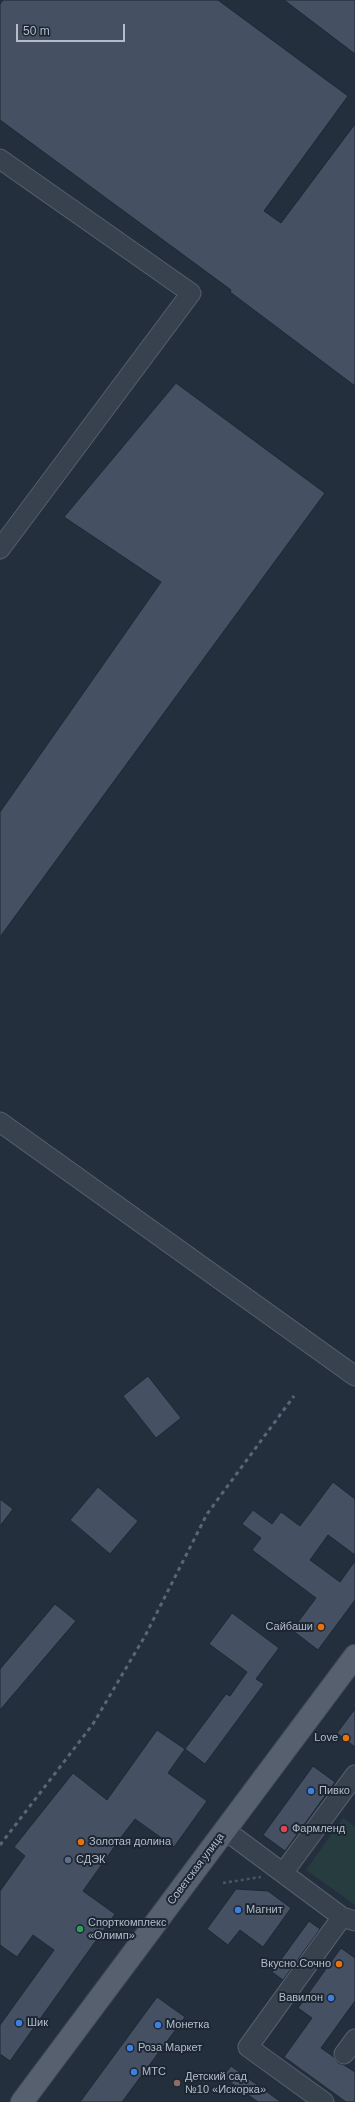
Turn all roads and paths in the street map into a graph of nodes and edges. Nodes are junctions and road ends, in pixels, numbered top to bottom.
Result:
1 (0, 159) edge
2 (0, 549) edge
3 (0, 1122) edge
4 (355, 1376) edge
5 (355, 1656) edge
6 (355, 1775) edge
7 (225, 1830) junction
8 (283, 1873) junction
9 (223, 1883) dead end
10 (349, 1919) edge
11 (22, 2102) edge
12 (324, 2102) edge

1 - 2 lane
3 - 4 lane
5 - 7 main road, Советская улица
6 - 8 lane
7 - 8 lane
7 - 11 main road, Советская улица
8 - 9 path
8 - 10 lane
10 - 12 lane

